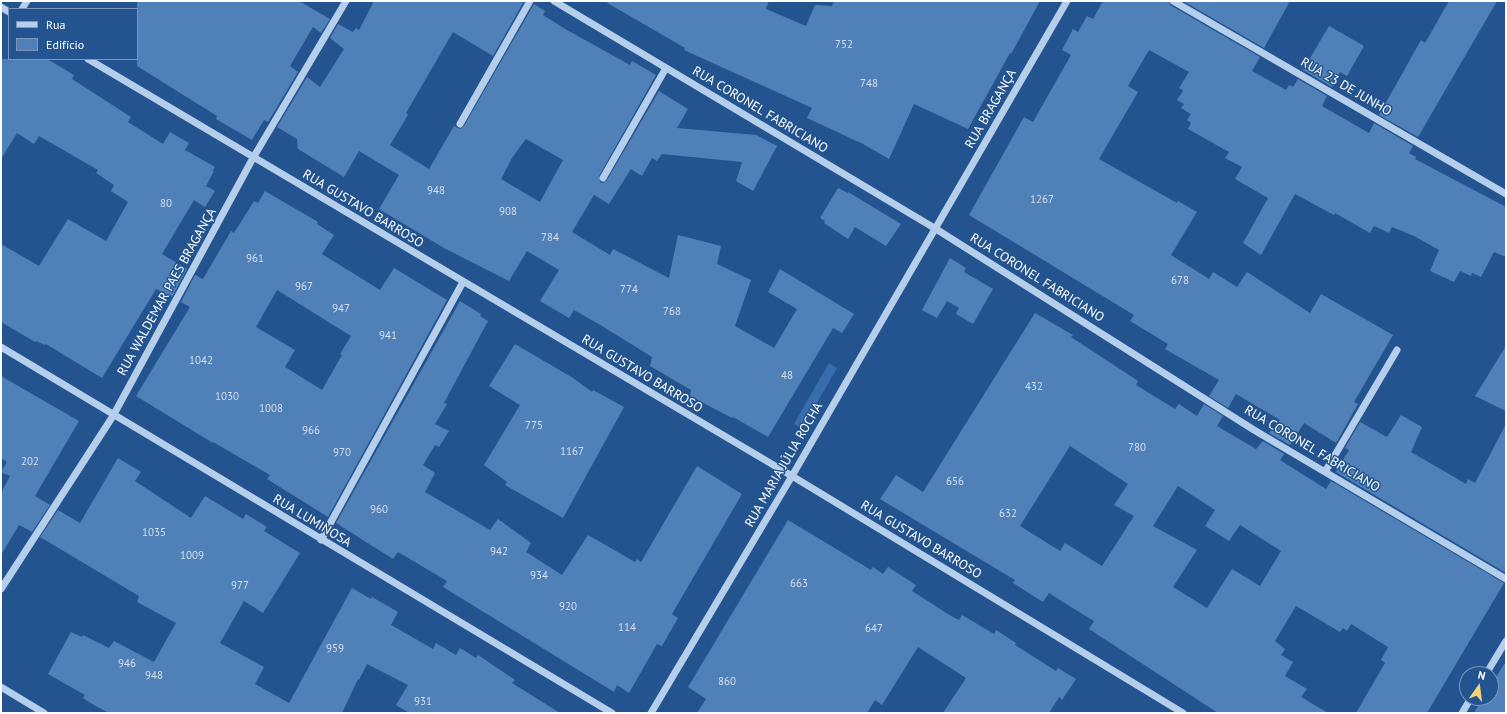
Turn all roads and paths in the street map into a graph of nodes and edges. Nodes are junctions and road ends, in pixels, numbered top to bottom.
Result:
1 (346, 1) edge
2 (530, 1) edge
3 (554, 1) edge
4 (1066, 1) edge
5 (1173, 1) edge
6 (90, 60) edge
7 (666, 68) junction
8 (460, 124) dead end
9 (253, 158) junction
10 (603, 178) dead end
11 (1506, 194) edge
12 (936, 229) junction
13 (463, 282) junction
14 (1, 347) edge
15 (1396, 350) dead end
16 (113, 416) junction
17 (1325, 472) junction
18 (792, 476) junction
19 (321, 540) junction
20 (1506, 579) edge
21 (1, 589) edge
22 (1506, 642) edge
23 (1491, 666) edge
24 (1, 687) edge
25 (44, 713) edge
26 (612, 713) edge
27 (651, 713) edge
28 (1183, 713) edge

1 - 9 street, RUA WALDEMAR PAES BRAGANÇA
2 - 8 street
3 - 7 street, RUA CORONEL FABRICIANO
4 - 12 street, RUA BRAGANÇA
5 - 11 street, RUA 23 DE JUNHO
6 - 9 street, RUA GUSTAVO BARROSO
7 - 10 street
7 - 12 street, RUA CORONEL FABRICIANO
9 - 13 street, RUA GUSTAVO BARROSO
9 - 16 street, RUA WALDEMAR PAES BRAGANÇA
12 - 17 street, RUA CORONEL FABRICIANO
12 - 18 street, RUA MARIA JÚLIA ROCHA
13 - 18 street, RUA GUSTAVO BARROSO
13 - 19 street
14 - 16 street, RUA LUMINOSA
15 - 17 street
16 - 19 street, RUA LUMINOSA
16 - 21 street, RUA WALDEMAR PAES BRAGANÇA
17 - 20 street, RUA CORONEL FABRICIANO
18 - 27 street, RUA MARIA JÚLIA ROCHA
18 - 28 street, RUA GUSTAVO BARROSO
19 - 26 street, RUA LUMINOSA
22 - 23 street
24 - 25 street

